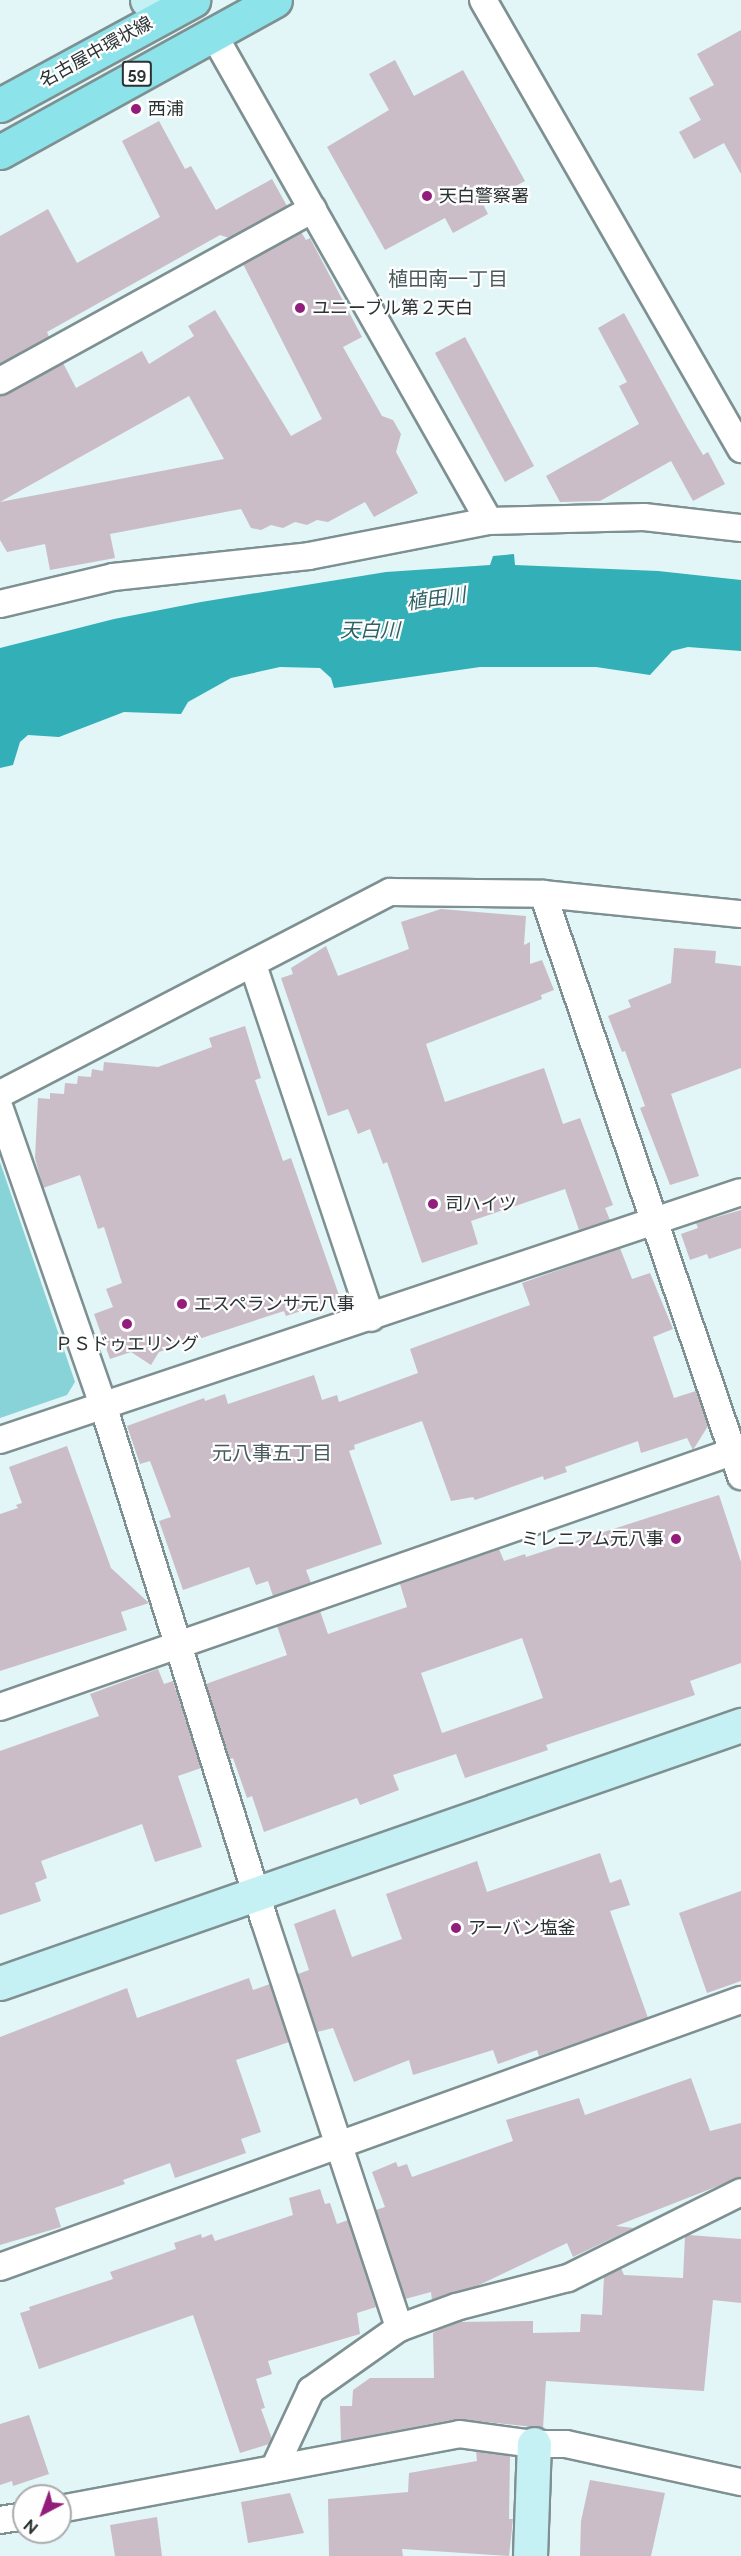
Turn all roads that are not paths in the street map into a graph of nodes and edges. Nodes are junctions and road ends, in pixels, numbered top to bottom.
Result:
1 (275, 0) edge
2 (483, 0) edge
3 (170, 4) edge
4 (212, 32) junction
5 (0, 105) edge
6 (0, 152) edge
7 (313, 209) junction
8 (0, 381) edge
9 (741, 449) edge
10 (489, 521) junction
11 (741, 528) edge
12 (0, 604) edge
13 (543, 894) junction
14 (741, 914) edge
15 (253, 965) junction
16 (0, 1094) edge
17 (0, 1109) edge
18 (741, 1192) edge
19 (654, 1221) junction
20 (371, 1318) junction
21 (103, 1405) junction
22 (0, 1440) edge
23 (737, 1450) edge
24 (741, 1476) edge
25 (179, 1645) junction
26 (0, 1707) edge
27 (741, 1725) edge
28 (258, 1893) junction
29 (0, 1983) edge
30 (741, 2000) edge
31 (340, 2143) junction
32 (741, 2192) edge
33 (0, 2267) edge
34 (399, 2328) junction
35 (534, 2444) junction
36 (274, 2469) junction
37 (741, 2482) edge
38 (72, 2507) edge
39 (530, 2556) edge

1 - 4 main road, 59
2 - 9 street
3 - 5 main road, 名古屋中環状線 / 59
4 - 6 main road, 59
4 - 7 street
7 - 8 street
7 - 10 street
10 - 11 street
10 - 12 street
13 - 14 street
13 - 15 street
13 - 19 street
15 - 16 street
15 - 20 street
17 - 21 street
18 - 19 street
19 - 20 street
19 - 23 street
20 - 21 street
21 - 22 street
21 - 25 street
23 - 24 street
23 - 25 street
25 - 26 street
25 - 28 street
27 - 28 street
28 - 29 street
28 - 31 street
30 - 31 street
31 - 33 street
31 - 34 street
32 - 34 street
34 - 36 street
35 - 36 street
35 - 37 street
35 - 39 street
36 - 38 street

